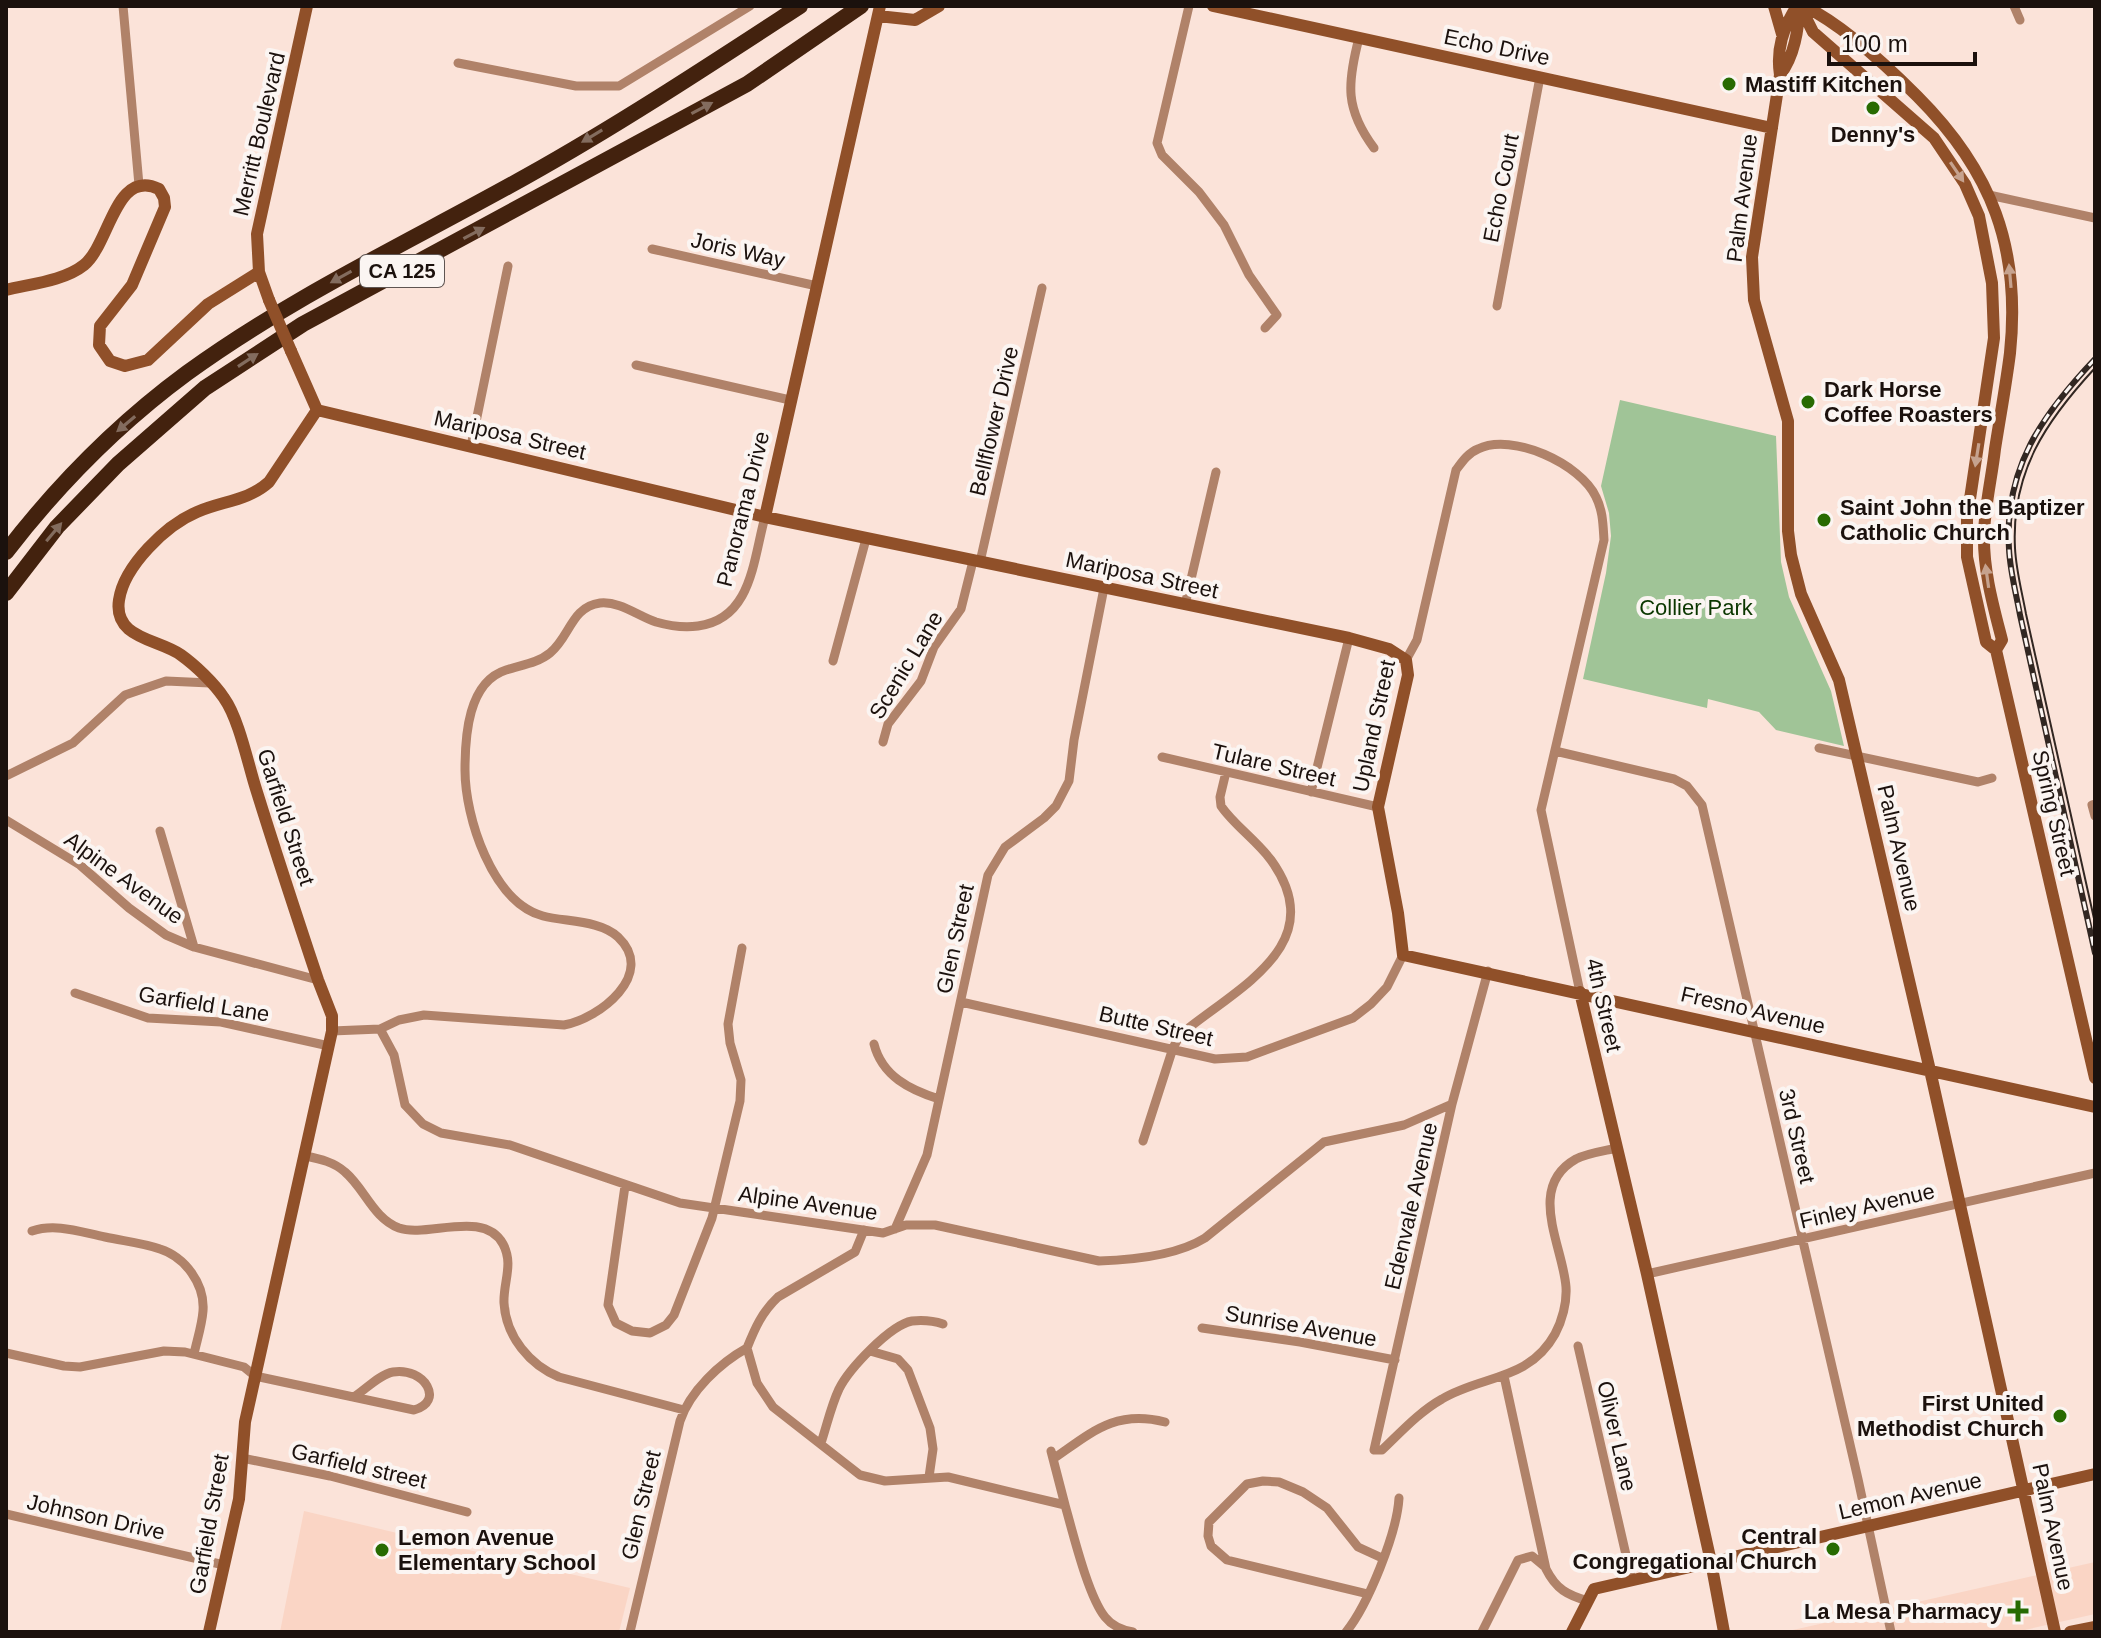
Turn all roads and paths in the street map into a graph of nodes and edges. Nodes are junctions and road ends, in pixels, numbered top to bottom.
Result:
1 (123, 6) edge
2 (307, 6) edge
3 (750, 6) edge
4 (800, 6) edge
5 (939, 6) edge
6 (1189, 6) edge
7 (1213, 6) edge
8 (1774, 6) edge
9 (1800, 6) edge
10 (2014, 6) edge
11 (855, 10) edge
12 (879, 11) edge
13 (2020, 20) dead end
14 (1782, 34) junction
15 (1359, 38) junction
16 (458, 63) dead end
17 (1780, 75) junction
18 (1540, 77) junction
19 (1921, 100) junction
20 (1907, 113) junction
21 (1772, 128) junction
22 (1374, 148) dead end
23 (139, 185) junction
24 (1989, 195) junction
25 (2095, 218) edge
26 (652, 249) dead end
27 (508, 266) dead end
28 (259, 272) junction
29 (817, 286) junction
30 (1042, 288) dead end
31 (6, 290) edge
32 (1497, 306) dead end
33 (1265, 328) dead end
34 (636, 365) dead end
35 (790, 400) junction
36 (317, 410) junction
37 (1502, 444) joint
38 (471, 446) junction
39 (1216, 472) dead end
40 (765, 517) junction
41 (866, 539) junction
42 (6, 552) edge
43 (976, 562) junction
44 (1104, 588) junction
45 (6, 593) edge
46 (1185, 605) junction
47 (1349, 638) junction
48 (1996, 650) junction
49 (1406, 660) junction
50 (833, 661) dead end
51 (210, 683) junction
52 (883, 742) dead end
53 (1819, 748) dead end
54 (1555, 751) junction
55 (1162, 757) dead end
56 (1857, 757) junction
57 (1226, 772) junction
58 (6, 776) edge
59 (1992, 778) dead end
60 (1311, 792) junction
61 (2094, 804) edge
62 (1378, 807) junction
63 (2095, 816) edge
64 (6, 820) edge
65 (160, 831) dead end
66 (194, 947) junction
67 (742, 948) dead end
68 (1403, 955) junction
69 (1488, 971) junction
70 (318, 980) junction
71 (1580, 992) junction
72 (75, 993) dead end
73 (961, 1002) junction
74 (380, 1029) junction
75 (332, 1031) junction
76 (1754, 1031) junction
77 (874, 1044) dead end
78 (329, 1046) junction
79 (1173, 1048) junction
80 (1930, 1070) junction
81 (2095, 1078) edge
82 (939, 1099) junction
83 (1452, 1104) junction
84 (2095, 1107) edge
85 (1143, 1141) dead end
86 (1617, 1148) junction
87 (306, 1156) junction
88 (2095, 1173) edge
89 (625, 1186) junction
90 (1960, 1204) junction
91 (714, 1209) junction
92 (895, 1229) junction
93 (864, 1230) junction
94 (32, 1231) dead end
95 (1801, 1239) junction
96 (1647, 1274) junction
97 (943, 1324) dead end
98 (1202, 1328) dead end
99 (1578, 1346) dead end
100 (747, 1348) junction
101 (870, 1351) junction
102 (6, 1353) edge
103 (194, 1354) junction
104 (1395, 1360) junction
105 (255, 1376) junction
106 (1504, 1376) junction
107 (354, 1397) junction
108 (684, 1410) junction
109 (1165, 1422) dead end
110 (821, 1443) junction
111 (242, 1458) junction
112 (2095, 1474) edge
113 (929, 1477) junction
114 (2025, 1491) junction
115 (1399, 1498) dead end
116 (1065, 1505) junction
117 (467, 1512) dead end
118 (6, 1514) edge
119 (1867, 1527) junction
120 (1382, 1558) junction
121 (1711, 1562) junction
122 (224, 1565) junction
123 (1546, 1569) junction
124 (1632, 1581) junction
125 (1368, 1594) junction
126 (1588, 1601) junction
127 (2095, 1627) edge
128 (209, 1632) edge
129 (630, 1632) edge
130 (1133, 1632) edge
131 (1346, 1632) edge
132 (1482, 1632) edge
133 (1572, 1632) edge
134 (1724, 1632) edge
135 (1891, 1632) edge
136 (2055, 1632) edge
137 (2070, 1632) edge

1 - 23 street
2 - 28 street, Merritt Boulevard
3 - 16 street
4 -> 42 highway, CA 125
5 - 12 street
6 - 33 street
7 - 15 street, Echo Drive
8 - 14 street
9 - 14 street, Palm Avenue
9 - 17 street, Palm Avenue
9 - 19 street, Spring Street
9 - 20 street, Spring Street
10 - 13 street
45 -> 11 highway, CA 125
12 - 29 street, Panorama Drive
14 - 17 street, Palm Avenue
15 - 18 street, Echo Drive
15 - 22 street
17 - 21 street, Palm Avenue
18 - 21 street, Echo Drive
18 - 32 street, Echo Court
19 - 20 street
19 - 24 street, Spring Street
20 -> 48 street, Spring Street
21 - 56 street, Palm Avenue
23 - 28 street
23 - 31 street
24 - 25 street
48 -> 24 street, Spring Street
26 - 29 street, Joris Way
27 - 38 street
28 - 36 street, bridge
29 - 35 street, Panorama Drive
30 - 43 street, Bellflower Drive
34 - 35 street
35 - 40 street, Panorama Drive
36 - 38 street, Mariposa Street
36 - 51 street, Garfield Street
37 - 49 street, Upland Street
37 - 54 street, 4th Street
38 - 40 street, Mariposa Street
39 - 46 street
40 - 41 street, Mariposa Street
40 - 74 street, Panorama Drive
41 - 43 street, Mariposa Street
41 - 50 street
43 - 44 street, Mariposa Street
43 - 52 street, Scenic Lane
44 - 46 street, Mariposa Street
44 - 73 street, Glen Street
46 - 47 street, Mariposa Street
47 - 49 street, Mariposa Street
47 - 60 street
48 - 81 street, Spring Street
49 - 62 street, Upland Street
51 - 58 street
51 - 70 street, Garfield Street
53 - 56 street
54 - 71 street, 4th Street
54 - 76 street, 3rd Street
55 - 57 street, Tulare Street
56 - 59 street
56 - 80 street, Palm Avenue
57 - 60 street, Tulare Street
57 - 79 street
60 - 62 street, Tulare Street
61 - 63 street
62 - 68 street, Upland Street
64 - 66 street, Alpine Avenue
65 - 66 street
66 - 70 street, Alpine Avenue
67 - 91 street
68 - 69 street, Fresno Avenue
68 - 79 street, Butte Street
69 - 71 street, Fresno Avenue
69 - 83 street, Edenvale Avenue
70 - 75 street, Garfield Street
71 - 76 street, Fresno Avenue
71 - 86 street, 4th Street
72 - 78 street, Garfield Lane
73 - 79 street, Butte Street
73 - 82 street, Glen Street
74 - 75 street
74 - 89 street, Alpine Avenue
75 - 78 street, Garfield Street
76 - 80 street, Fresno Avenue
76 - 95 street, 3rd Street
77 - 82 street
78 - 87 street, Garfield Street
79 - 85 street
80 - 84 street, Fresno Avenue
80 - 90 street, Palm Avenue
82 - 92 street, Glen Street
83 - 92 street, Alpine Avenue
83 - 104 street, Edenvale Avenue
86 - 96 street, 4th Street
86 - 106 street
87 - 105 street, Garfield Street
87 - 108 street
88 - 90 street, Finley Avenue
89 - 91 street, Alpine Avenue
89 - 91 street
90 - 95 street, Finley Avenue
90 - 114 street, Palm Avenue
91 - 93 street, Alpine Avenue
92 - 93 street, Alpine Avenue
93 - 100 street, Glen Street
94 - 103 street
95 - 96 street, Finley Avenue
95 - 119 street, 3rd Street
96 - 121 street, 4th Street
97 - 101 street
98 - 104 street, Sunrise Avenue
99 - 124 street, Oliver Lane
100 - 108 street, Glen Street
100 - 110 street
101 - 110 street
101 - 113 street
102 - 103 street
103 - 105 street
104 - 106 street, Edenvale Avenue
105 - 107 street
105 - 111 street, Garfield Street
106 - 123 street
107 - 107 street
108 - 129 street, Glen Street
109 - 116 street
110 - 113 street
111 - 117 street, Garfield street
111 - 122 street, Garfield Street
112 - 114 street, Lemon Avenue
113 - 116 street
114 - 119 street, Lemon Avenue
114 - 136 street, Palm Avenue
115 - 120 street
116 - 130 street
118 - 122 street, Johnson Drive
119 - 121 street, Lemon Avenue
119 - 135 street, 3rd Street
120 - 125 street
120 - 125 street
121 - 124 street, Lemon Avenue
121 - 134 street, 4th Street
122 - 128 street, Garfield Street
123 - 126 street
123 - 132 street
124 - 126 street, Lemon Avenue
125 - 131 street
126 - 133 street
127 - 137 street

